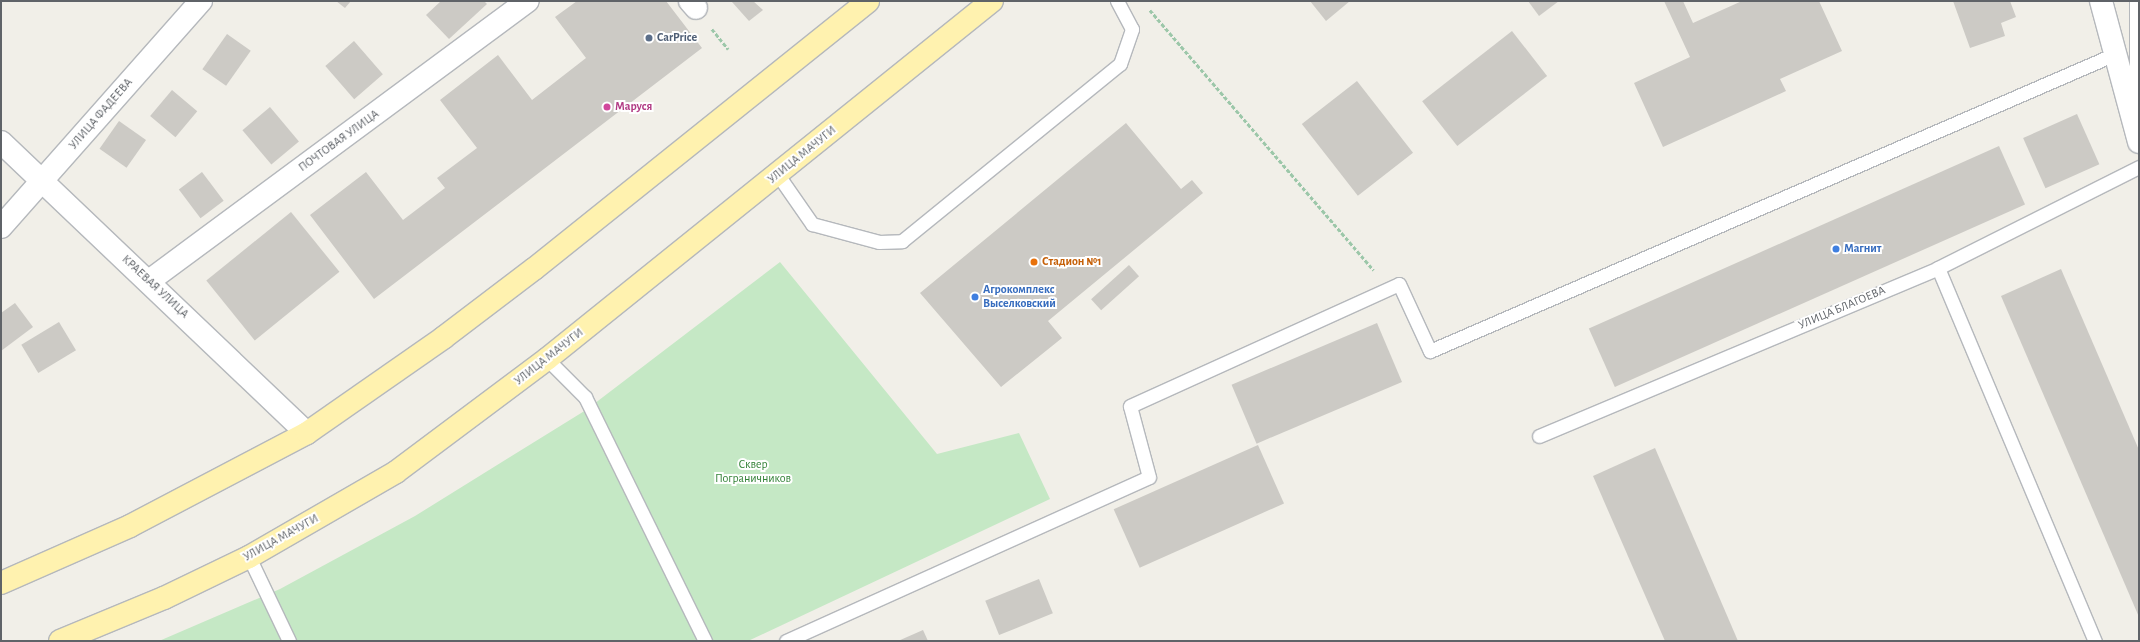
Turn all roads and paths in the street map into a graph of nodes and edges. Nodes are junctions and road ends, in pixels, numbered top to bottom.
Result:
1 (201, 1) edge
2 (528, 1) edge
3 (868, 1) edge
4 (992, 1) edge
5 (1117, 1) edge
6 (2101, 1) edge
7 (2136, 1) edge
8 (1147, 7) dead end
9 (2115, 54) junction
10 (2137, 133) edge
11 (1, 142) edge
12 (2139, 167) edge
13 (778, 175) junction
14 (42, 181) junction
15 (1, 227) edge
16 (1938, 268) junction
17 (149, 281) junction
18 (1390, 288) junction
19 (547, 359) junction
20 (307, 433) junction
21 (1539, 436) dead end
22 (249, 557) junction
23 (1, 583) edge
24 (60, 641) edge
25 (289, 641) edge
26 (705, 641) edge
27 (786, 641) edge
28 (2095, 641) edge

1 - 14 street, УЛИЦА ФАДЕЕВА
2 - 17 street, ПОЧТОВАЯ УЛИЦА
3 - 20 main road
4 - 13 main road, УЛИЦА МАЧУГИ
5 - 13 lane
6 - 9 street
7 - 10 lane
8 - 18 path
9 - 10 street
9 - 18 lane
11 - 14 street, КРАЕВАЯ УЛИЦА
12 - 16 lane, УЛИЦА БЛАГОЕВА
13 - 19 main road, УЛИЦА МАЧУГИ
14 - 15 street, УЛИЦА ФАДЕЕВА
14 - 17 street, КРАЕВАЯ УЛИЦА
16 - 21 lane, УЛИЦА БЛАГОЕВА
16 - 28 lane
17 - 20 street, КРАЕВАЯ УЛИЦА
18 - 27 lane
19 - 22 main road, УЛИЦА МАЧУГИ
19 - 26 lane
20 - 23 main road
22 - 24 main road, УЛИЦА МАЧУГИ
22 - 25 lane

